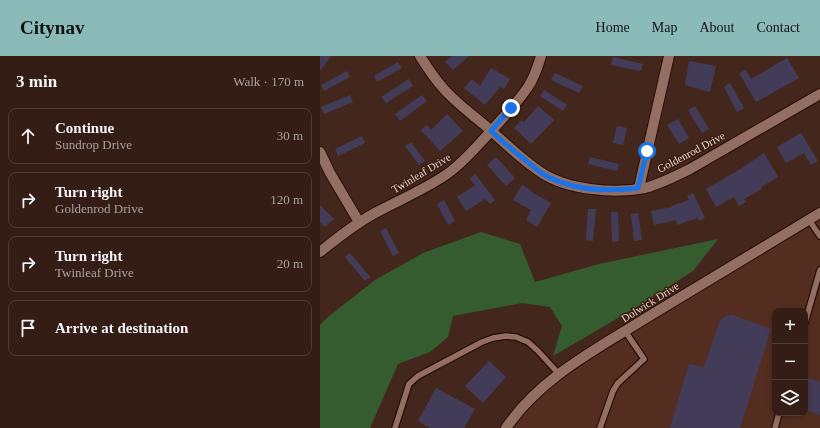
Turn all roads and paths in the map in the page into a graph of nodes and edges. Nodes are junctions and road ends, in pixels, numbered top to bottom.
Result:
1 (420, 56) edge
2 (541, 56) edge
3 (669, 56) edge
4 (820, 94) edge
5 (491, 131) junction
6 (320, 152) edge
7 (638, 188) junction
8 (820, 213) edge
9 (808, 220) junction
10 (359, 222) junction
11 (820, 236) edge
12 (320, 252) edge
13 (820, 270) edge
14 (808, 312) edge
15 (625, 332) junction
16 (559, 374) junction
17 (778, 416) edge
18 (395, 428) edge
19 (506, 428) edge
20 (600, 428) edge
21 (775, 428) edge

1 - 5 street, Goldenrod Drive
2 - 5 street, Twinleaf Drive
3 - 7 street
4 - 7 street, Goldenrod Drive
5 - 7 street, Goldenrod Drive
5 - 10 street, Twinleaf Drive
6 - 10 street
8 - 9 street, Dolwick Drive
9 - 11 lane
9 - 15 street, Dolwick Drive
10 - 12 street, Twinleaf Drive
13 - 14 lane
15 - 16 street, Dolwick Drive
15 - 20 lane
16 - 18 lane
16 - 19 street, Dolwick Drive
17 - 21 lane

